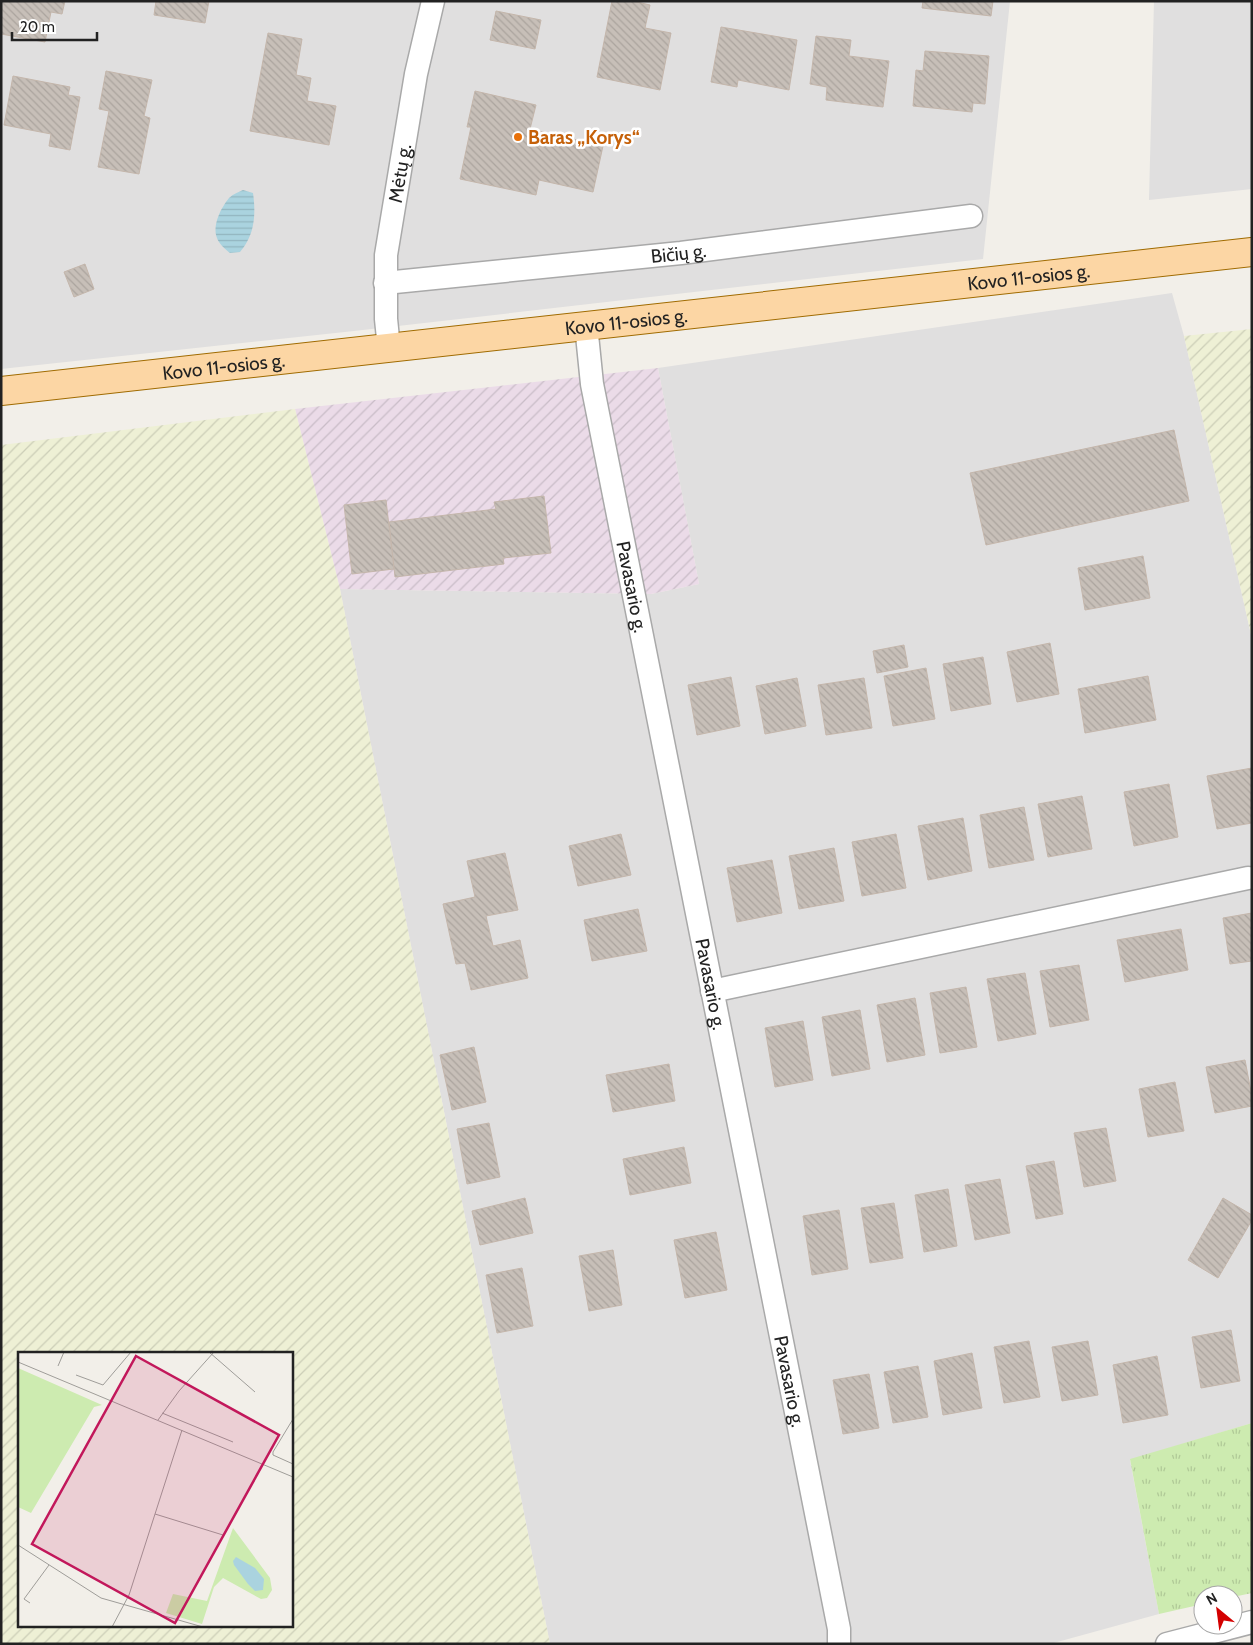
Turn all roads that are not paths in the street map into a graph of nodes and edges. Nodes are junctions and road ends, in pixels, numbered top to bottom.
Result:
1 (433, 1) edge
2 (971, 216) dead end
3 (1252, 252) edge
4 (385, 283) junction
5 (586, 325) junction
6 (389, 348) junction
7 (1, 391) edge
8 (1248, 878) dead end
9 (712, 992) junction
10 (1252, 1622) edge
11 (839, 1644) edge
12 (1167, 1644) edge

1 - 4 street, Mėtų g.
2 - 4 street, Bičių g.
3 - 5 main road, Kovo 11-osios g.
4 - 6 street, Mėtų g.
5 - 6 main road, Kovo 11-osios g.
5 - 9 street, Pavasario g.
6 - 7 main road, Kovo 11-osios g.
8 - 9 street
9 - 11 street, Pavasario g.
10 - 12 street

